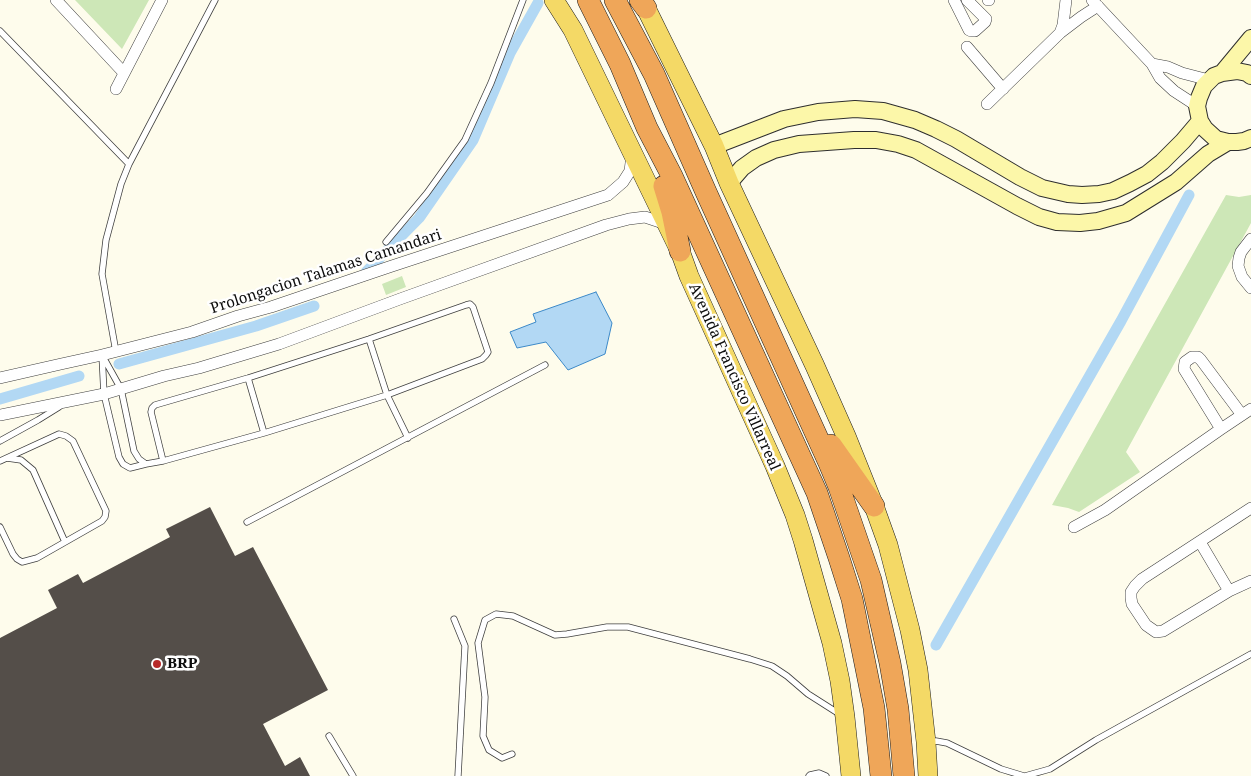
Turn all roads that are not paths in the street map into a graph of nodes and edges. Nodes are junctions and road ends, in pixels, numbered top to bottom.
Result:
1 (162, 0) edge
2 (215, 0) edge
3 (523, 0) edge
4 (554, 0) edge
5 (588, 0) edge
6 (615, 0) edge
7 (954, 0) edge
8 (967, 0) edge
9 (1066, 0) edge
10 (62, 2) edge
11 (643, 3) edge
12 (1095, 3) edge
13 (0, 32) edge
14 (1060, 34) junction
15 (1251, 38) edge
16 (967, 46) dead end
17 (1152, 64) junction
18 (124, 73) junction
19 (1215, 76) junction
20 (1251, 76) edge
21 (116, 89) dead end
22 (1003, 89) junction
23 (987, 104) dead end
24 (1198, 113) junction
25 (648, 128) junction
26 (1251, 138) edge
27 (1228, 142) junction
28 (714, 146) junction
29 (632, 153) junction
30 (129, 164) junction
31 (729, 182) junction
32 (666, 224) junction
33 (1251, 239) edge
34 (386, 242) dead end
35 (680, 251) junction
36 (1251, 288) edge
37 (369, 338) junction
38 (116, 352) junction
39 (102, 355) junction
40 (545, 365) dead end
41 (0, 378) edge
42 (248, 378) junction
43 (121, 389) junction
44 (796, 393) junction
45 (104, 394) junction
46 (387, 395) junction
47 (67, 402) junction
48 (1246, 412) edge
49 (0, 415) edge
50 (1221, 429) junction
51 (264, 433) junction
52 (408, 438) junction
53 (0, 441) edge
54 (7, 458) junction
55 (0, 461) edge
56 (163, 461) junction
57 (146, 464) junction
58 (874, 506) junction
59 (1251, 508) edge
60 (247, 522) dead end
61 (0, 526) edge
62 (1074, 527) dead end
63 (65, 542) junction
64 (1200, 542) junction
65 (1251, 581) edge
66 (1229, 592) junction
67 (454, 619) dead end
68 (478, 643) junction
69 (465, 646) junction
70 (1251, 654) edge
71 (845, 717) junction
72 (329, 736) dead end
73 (926, 742) junction
74 (512, 754) dead end
75 (850, 774) edge
76 (353, 776) edge
77 (458, 776) edge
78 (810, 776) edge
79 (826, 776) edge
80 (880, 776) edge
81 (904, 776) edge
82 (928, 776) edge
83 (1024, 776) edge

1 - 18 street
2 - 30 lane
3 - 34 lane
4 - 29 main road, Avenida Francisco Villarreal
5 - 25 highway, Avenida Francisco Villarreal
6 - 44 highway
7 - 8 street
9 - 14 street
10 - 18 street
11 - 28 main road
12 - 14 street
12 - 17 street
13 - 30 lane
14 - 22 street
15 - 19 main road
16 - 22 street
17 - 19 street
17 - 24 street
18 - 21 street
19 - 20 main road
19 - 24 main road
22 - 23 street
24 - 27 main road
24 - 28 main road
25 - 35 highway
25 - 80 highway, Avenida Francisco Villarreal
26 - 27 main road
27 - 31 main road
28 - 31 main road
29 - 32 main road, Avenida Francisco Villarreal
29 - 38 street, Prolongacion Talamas Camandari
30 - 38 lane
31 - 58 main road
32 - 35 main road, Avenida Francisco Villarreal
32 - 43 street
33 - 36 street
35 - 71 main road, Avenida Francisco Villarreal
37 - 42 lane
37 - 46 lane
37 - 46 lane
38 - 39 street, Prolongacion Talamas Camandari
39 - 41 street, Prolongacion Talamas Camandari
39 - 43 lane
39 - 45 lane
40 - 52 lane
42 - 51 lane
42 - 56 lane
43 - 45 street
43 - 57 lane
44 - 58 highway
44 - 81 highway
45 - 47 street
45 - 57 lane
46 - 51 lane
46 - 52 lane
47 - 49 street
47 - 53 lane
48 - 50 street
48 - 50 street
50 - 62 street
51 - 56 lane
52 - 60 lane
54 - 55 lane
54 - 63 lane
54 - 63 lane
56 - 57 lane
58 - 73 main road
59 - 64 street
61 - 63 lane
64 - 66 street
64 - 66 street
65 - 66 street
67 - 69 lane
68 - 69 lane
68 - 71 lane
68 - 74 lane
69 - 77 lane
70 - 83 lane
71 - 75 main road, Avenida Francisco Villarreal
72 - 76 lane
73 - 82 main road
73 - 83 lane
78 - 79 lane

